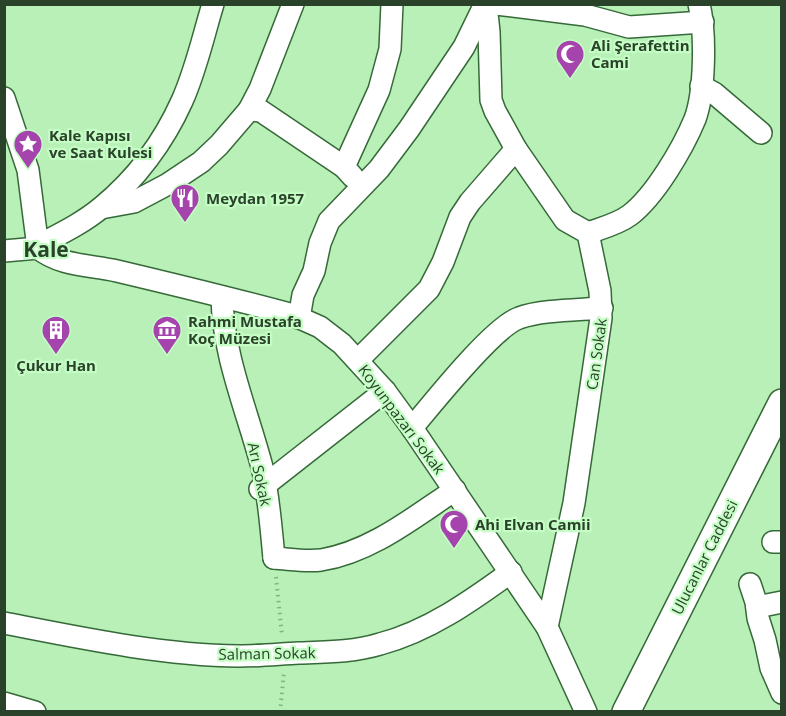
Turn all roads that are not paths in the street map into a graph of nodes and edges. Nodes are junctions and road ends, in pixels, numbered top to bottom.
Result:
1 (197, 4) edge
2 (213, 4) edge
3 (293, 4) edge
4 (392, 4) edge
5 (485, 4) edge
6 (496, 4) edge
7 (592, 10) edge
8 (701, 13) edge
9 (203, 34) junction
10 (701, 86) junction
11 (4, 98) edge
12 (249, 110) junction
13 (761, 133) dead end
14 (516, 149) junction
15 (344, 168) junction
16 (362, 186) junction
17 (101, 208) junction
18 (588, 233) junction
19 (38, 248) junction
20 (4, 251) edge
21 (222, 297) junction
22 (602, 308) junction
23 (299, 318) junction
24 (358, 360) junction
25 (385, 391) junction
26 (782, 403) edge
27 (412, 428) junction
28 (263, 488) junction
29 (455, 490) junction
30 (511, 572) junction
31 (782, 602) edge
32 (4, 623) edge
33 (547, 627) junction
34 (782, 693) edge
35 (4, 703) edge
36 (35, 711) edge
37 (586, 711) edge
38 (626, 711) edge

1 - 9 street
2 - 9 street
3 - 12 street
4 - 15 street
5 - 14 street
5 - 16 street
6 - 7 street
7 - 8 street
8 - 10 street
9 - 17 street
10 - 13 street
10 - 18 street
11 - 19 street
12 - 15 street
12 - 17 street
14 - 18 street
14 - 24 street
15 - 16 street
16 - 23 street
17 - 19 street
18 - 22 street, Can Sokak
19 - 20 street
19 - 21 street, Koyunpazarı Sokak
21 - 23 street, Koyunpazarı Sokak
21 - 28 street, Arı Sokak
22 - 27 street
22 - 33 street, Can Sokak
23 - 24 street, Koyunpazarı Sokak
24 - 25 street, Koyunpazarı Sokak
25 - 27 street, Koyunpazarı Sokak
25 - 28 street
26 - 38 main road, Ulucanlar Caddesi
27 - 29 street, Koyunpazarı Sokak
28 - 29 street, Arı Sokak
29 - 30 street, Koyunpazarı Sokak
30 - 32 street, Salman Sokak
30 - 33 street, Koyunpazarı Sokak
31 - 34 street
33 - 37 street, Koyunpazarı Sokak
35 - 36 street

